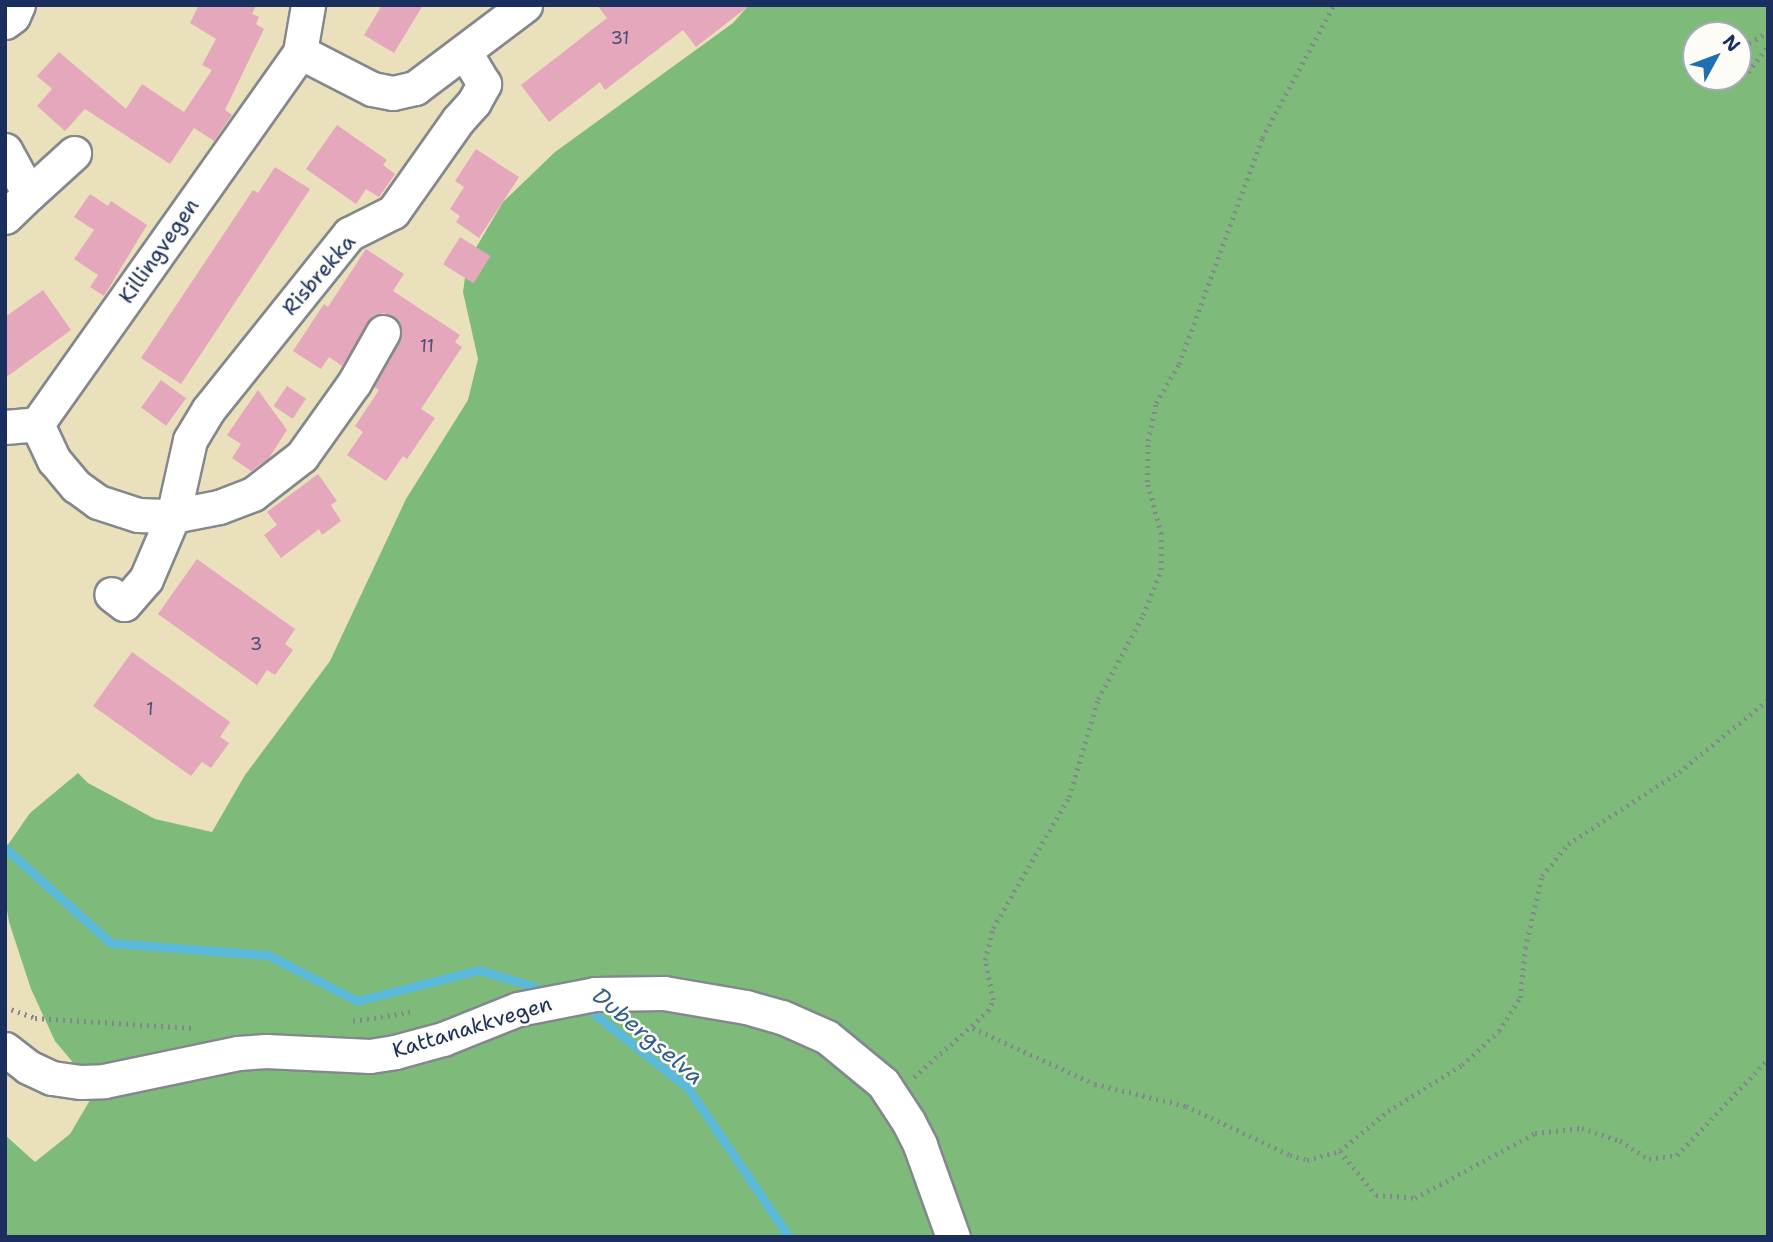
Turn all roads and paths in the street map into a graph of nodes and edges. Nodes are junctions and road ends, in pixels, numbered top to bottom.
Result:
1 (18, 5) edge
2 (308, 5) edge
3 (525, 5) edge
4 (1334, 5) edge
5 (5, 22) edge
6 (1768, 32) edge
7 (1752, 41) edge
8 (1768, 46) edge
9 (300, 52) junction
10 (465, 52) junction
11 (1766, 54) edge
12 (1752, 68) edge
13 (5, 150) edge
14 (74, 153) dead end
15 (29, 194) junction
16 (5, 217) edge
17 (383, 332) dead end
18 (21, 426) edge
19 (173, 516) junction
20 (111, 594) dead end
21 (1768, 700) edge
22 (973, 1028) junction
23 (5, 1049) edge
24 (1768, 1059) edge
25 (910, 1080) dead end
26 (1340, 1151) junction
27 (953, 1237) edge

1 - 5 street
2 - 9 street, Killingvegen
3 - 10 street
4 - 22 path
6 - 7 path
8 - 11 path
9 - 10 street
9 - 18 street, Killingvegen
10 - 19 street, Risbrekka
11 - 12 path
13 - 15 street
14 - 15 street
15 - 16 street
17 - 19 street
18 - 19 street
19 - 20 street, Risbrekka
21 - 26 path
22 - 25 path
22 - 26 path
23 - 27 street, Kattanakkvegen
24 - 26 path

